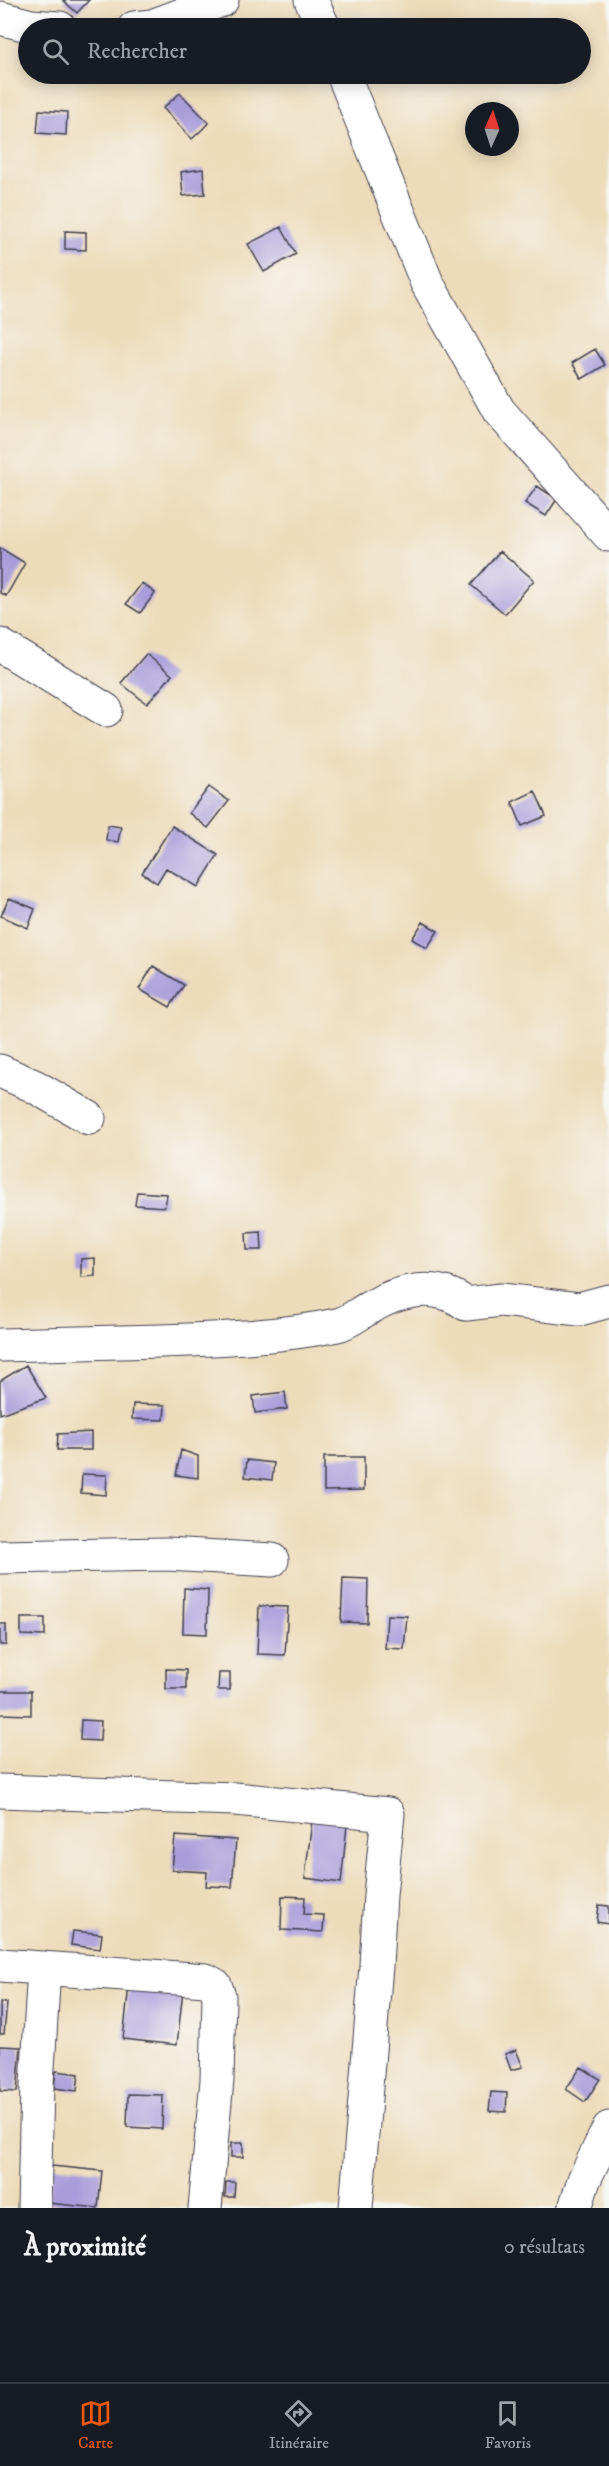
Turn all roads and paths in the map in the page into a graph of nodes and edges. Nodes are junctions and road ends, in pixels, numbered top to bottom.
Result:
1 (222, 0) edge
2 (312, 0) edge
3 (0, 18) edge
4 (174, 18) edge
5 (320, 18) edge
6 (18, 23) edge
7 (347, 84) edge
8 (609, 535) edge
9 (0, 645) edge
10 (106, 710) dead end
11 (0, 1071) edge
12 (89, 1118) dead end
13 (609, 1301) edge
14 (0, 1346) edge
15 (0, 1557) edge
16 (272, 1560) dead end
17 (0, 1791) edge
18 (0, 1965) edge
19 (44, 1968) junction
20 (609, 2128) edge
21 (34, 2208) edge
22 (205, 2208) edge
23 (356, 2208) edge
24 (574, 2208) edge

1 - 4 street
2 - 5 street
3 - 6 street
7 - 8 street
9 - 10 street
11 - 12 street
13 - 14 street
15 - 16 street
17 - 23 street
18 - 19 street
19 - 21 street
19 - 22 street
20 - 24 street

